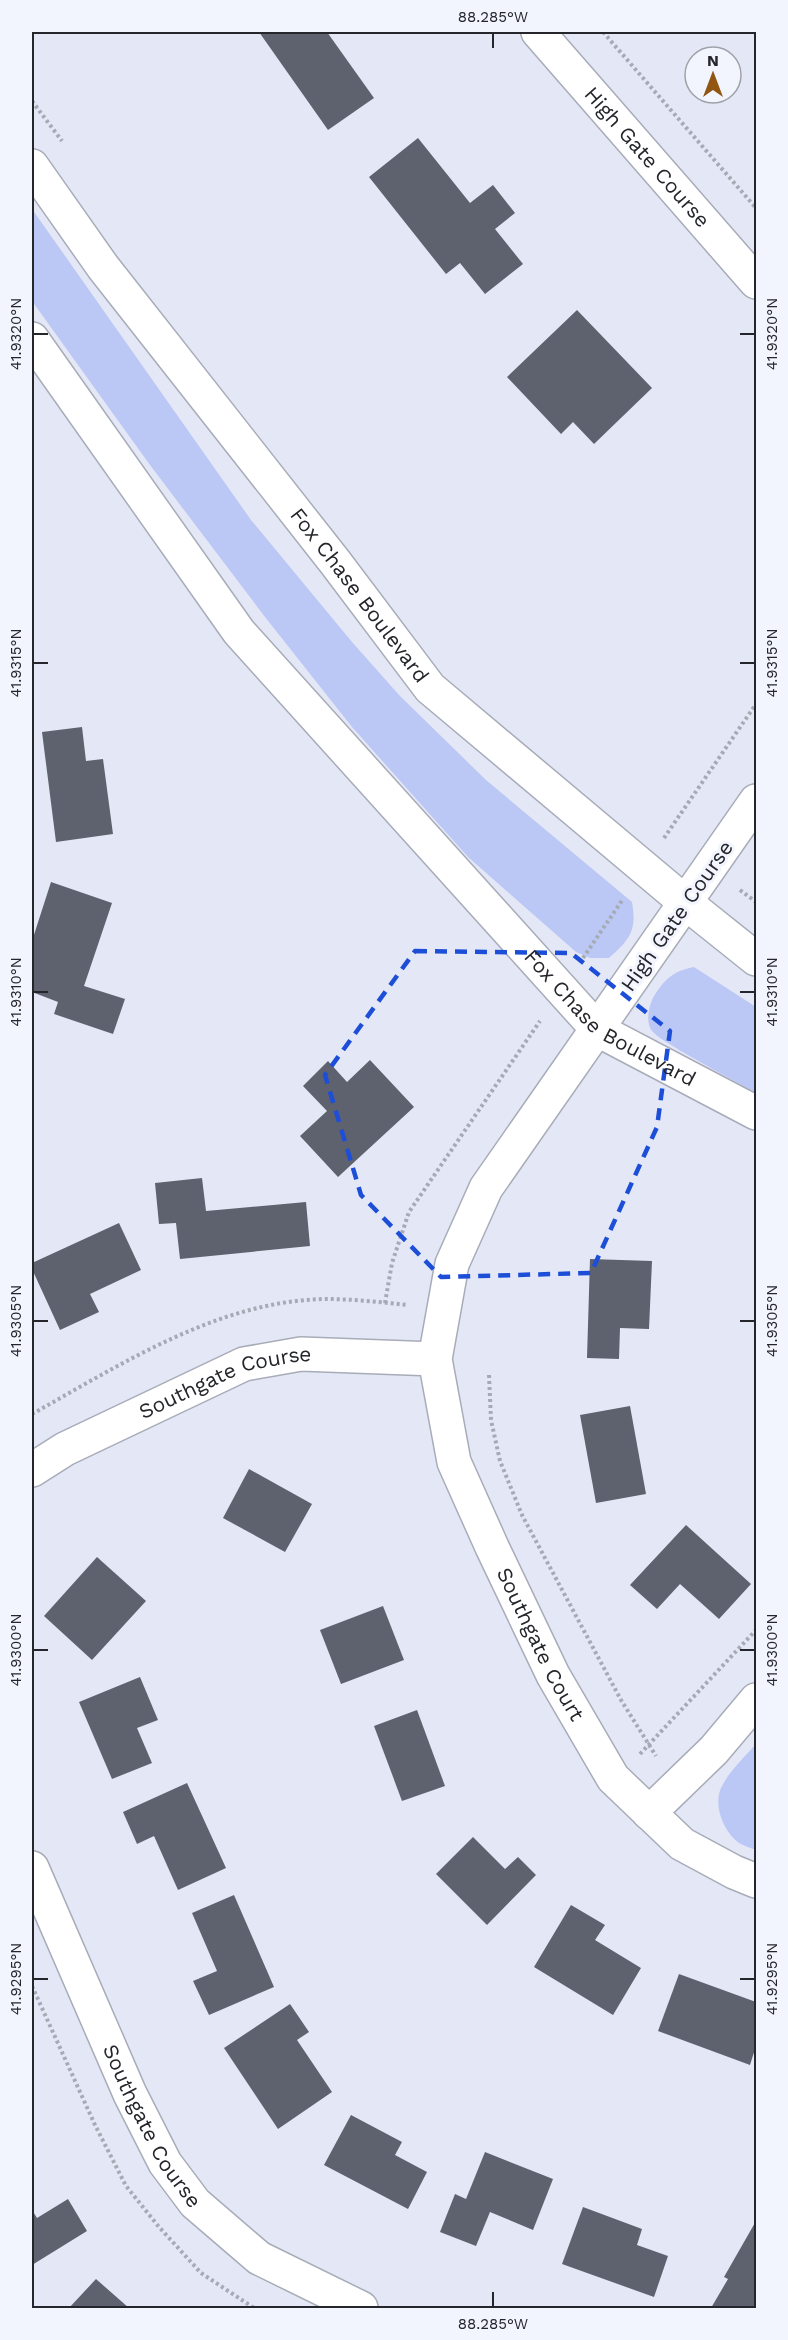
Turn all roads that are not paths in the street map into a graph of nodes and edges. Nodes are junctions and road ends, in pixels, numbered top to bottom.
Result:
1 (538, 32) edge
2 (32, 166) edge
3 (756, 282) edge
4 (32, 339) edge
5 (756, 801) edge
6 (686, 903) junction
7 (756, 959) edge
8 (598, 1030) junction
9 (756, 1113) edge
10 (435, 1359) junction
11 (32, 1470) edge
12 (756, 1700) edge
13 (649, 1814) junction
14 (32, 1868) edge
15 (756, 1881) edge
16 (361, 2308) edge

1 - 3 street, High Gate Course
2 - 6 street, Fox Chase Boulevard
4 - 8 street, Fox Chase Boulevard
5 - 6 street, High Gate Course
6 - 7 street, Fox Chase Boulevard
6 - 8 street, High Gate Course
8 - 9 street, Fox Chase Boulevard
8 - 10 street, Southgate Court
10 - 11 street, Southgate Course
10 - 13 street, Southgate Court
12 - 13 street
13 - 15 street
14 - 16 street, Southgate Course

